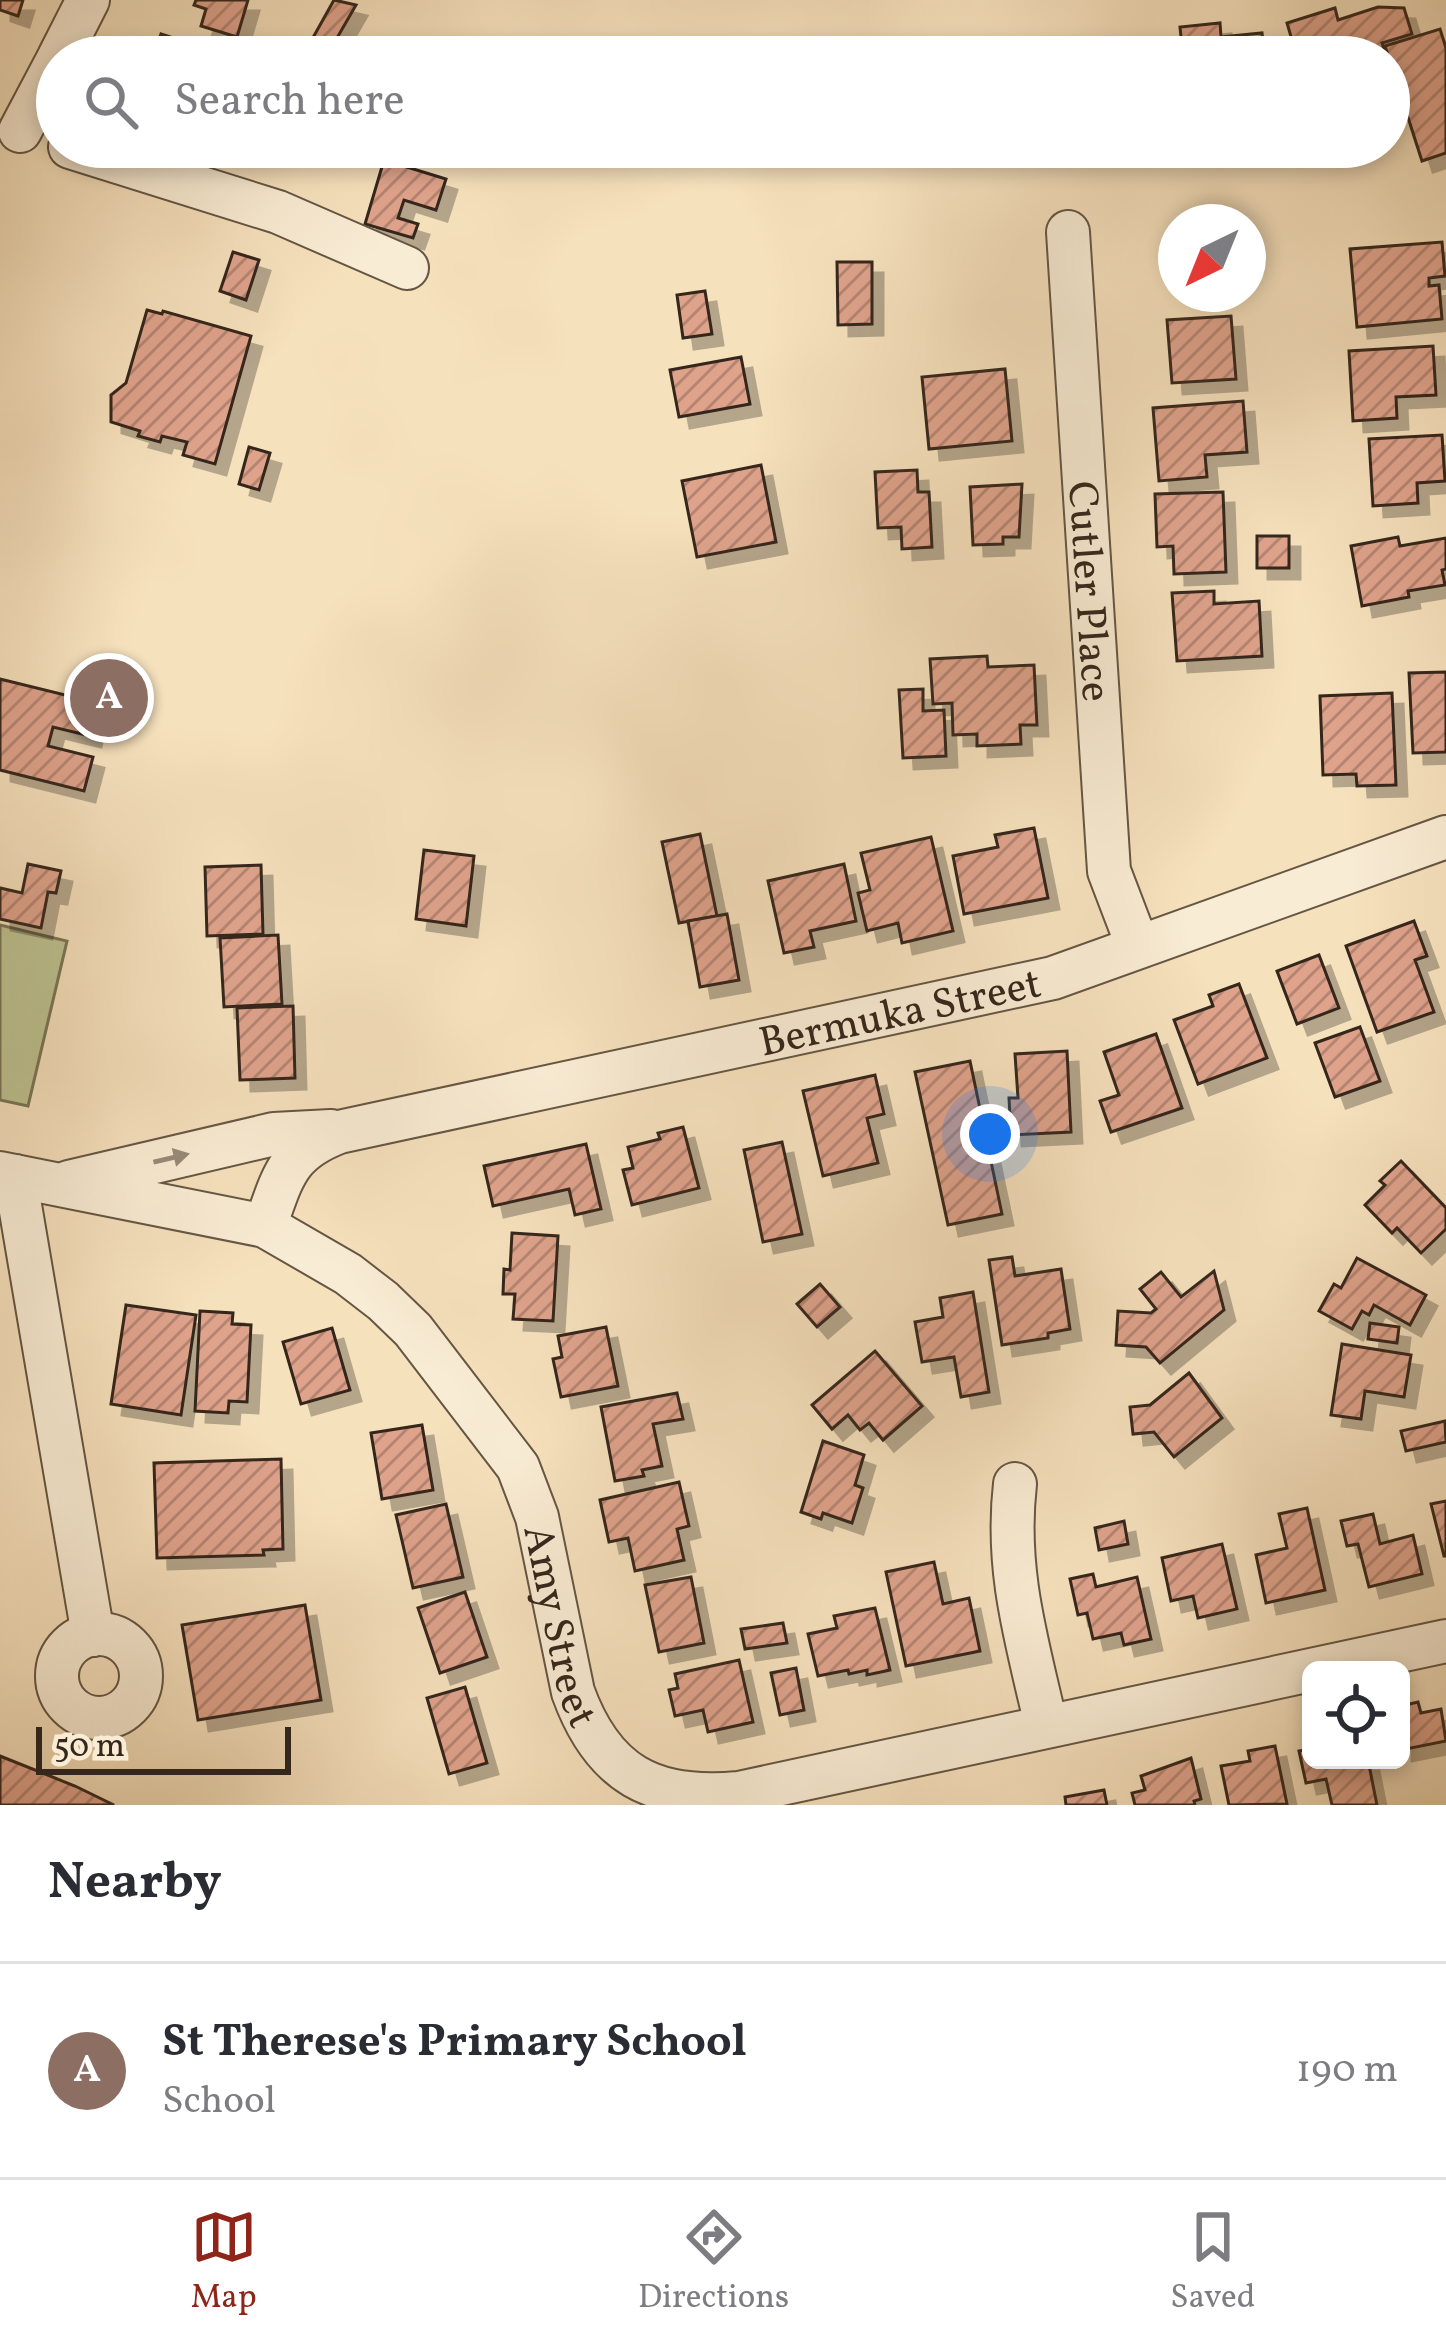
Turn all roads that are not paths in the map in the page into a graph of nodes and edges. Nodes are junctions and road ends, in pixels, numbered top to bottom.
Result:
1 (88, 0) edge
2 (70, 36) edge
3 (137, 168) edge
4 (1068, 232) dead end
5 (407, 268) dead end
6 (1446, 837) edge
7 (1138, 947) junction
8 (339, 1132) junction
9 (24, 1178) edge
10 (265, 1226) junction
11 (1015, 1484) dead end
12 (93, 1634) dead end
13 (1446, 1641) edge
14 (1046, 1725) junction

1 - 2 street
3 - 5 street
4 - 7 street, Cutler Place
6 - 7 street, Bermuka Street
7 - 8 street, Bermuka Street
9 -> 8 street, Bermuka Street
8 - 10 street, Bermuka Street
9 - 10 street, Amy Street
9 - 12 street
10 - 14 street, Amy Street
11 - 14 street
13 - 14 street, Amy Street

